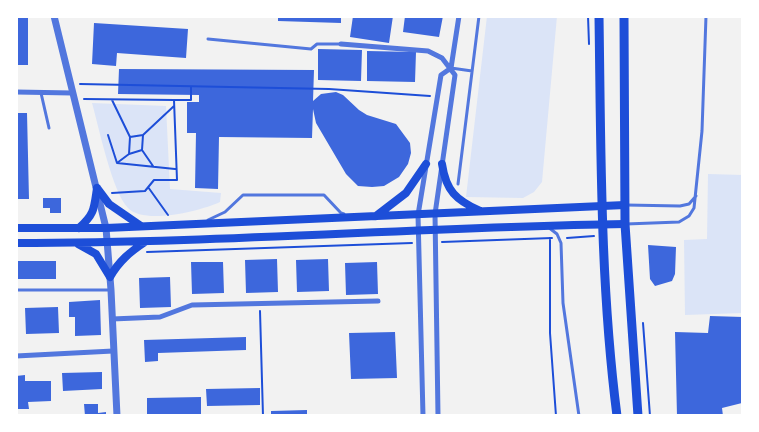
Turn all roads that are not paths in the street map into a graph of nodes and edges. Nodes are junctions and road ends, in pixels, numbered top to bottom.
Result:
1 (54, 16) edge
2 (459, 16) edge
3 (479, 16) edge
4 (599, 16) edge
5 (624, 16) edge
6 (706, 16) edge
7 (208, 39) dead end
8 (341, 44) joint
9 (451, 68) junction
10 (472, 71) junction
11 (16, 92) edge
12 (41, 92) junction
13 (73, 96) junction
14 (49, 128) dead end
15 (426, 164) junction
16 (442, 164) junction
17 (458, 184) dead end
18 (99, 191) junction
19 (696, 196) junction
20 (625, 205) junction
21 (602, 206) junction
22 (482, 212) junction
23 (434, 214) junction
24 (418, 215) junction
25 (375, 216) junction
26 (352, 217) junction
27 (196, 224) junction
28 (602, 224) junction
29 (625, 224) junction
30 (143, 226) junction
31 (545, 226) junction
32 (16, 228) edge
33 (78, 228) junction
34 (106, 228) junction
35 (417, 230) junction
36 (434, 230) junction
37 (146, 241) junction
38 (16, 243) edge
39 (77, 243) junction
40 (107, 243) junction
41 (110, 277) junction
42 (16, 290) edge
43 (111, 290) junction
44 (378, 301) dead end
45 (112, 319) junction
46 (113, 350) junction
47 (16, 356) edge
48 (117, 416) edge
49 (423, 416) edge
50 (438, 416) edge
51 (578, 416) edge
52 (616, 416) edge
53 (638, 416) edge

1 - 13 street
2 - 9 street
3 - 10 lane
4 - 21 main road
5 - 20 main road
6 - 19 lane
7 - 8 lane
8 - 9 street
9 - 10 lane
9 - 15 street
9 - 16 street
10 - 17 lane
11 - 12 street
12 - 13 street
12 - 14 lane
13 - 18 street
15 - 24 street
15 - 25 main road
16 - 22 main road
16 - 23 street
18 - 30 main road
18 - 33 main road
18 - 34 street
19 - 20 lane
19 - 29 lane
20 - 21 main road
20 - 29 main road
21 - 22 main road
21 - 28 main road
22 - 23 main road
23 - 24 main road
23 - 36 street
24 - 25 main road
24 - 35 street
25 - 26 main road
26 - 27 main road
26 - 27 lane
27 - 30 main road
28 - 29 main road
28 - 31 main road
28 - 52 main road
29 - 53 main road
30 - 34 main road
31 - 36 main road
31 - 51 lane
32 - 33 main road
33 - 34 main road
34 - 40 street
35 - 36 main road
35 - 37 main road
35 - 49 street
36 - 50 street
37 - 40 main road
37 - 41 main road
38 - 39 main road
39 - 40 main road
39 - 41 main road
40 - 41 street
41 - 43 street
42 - 43 lane
43 - 45 street
44 - 45 street
45 - 46 street
46 - 47 street
46 - 48 street

